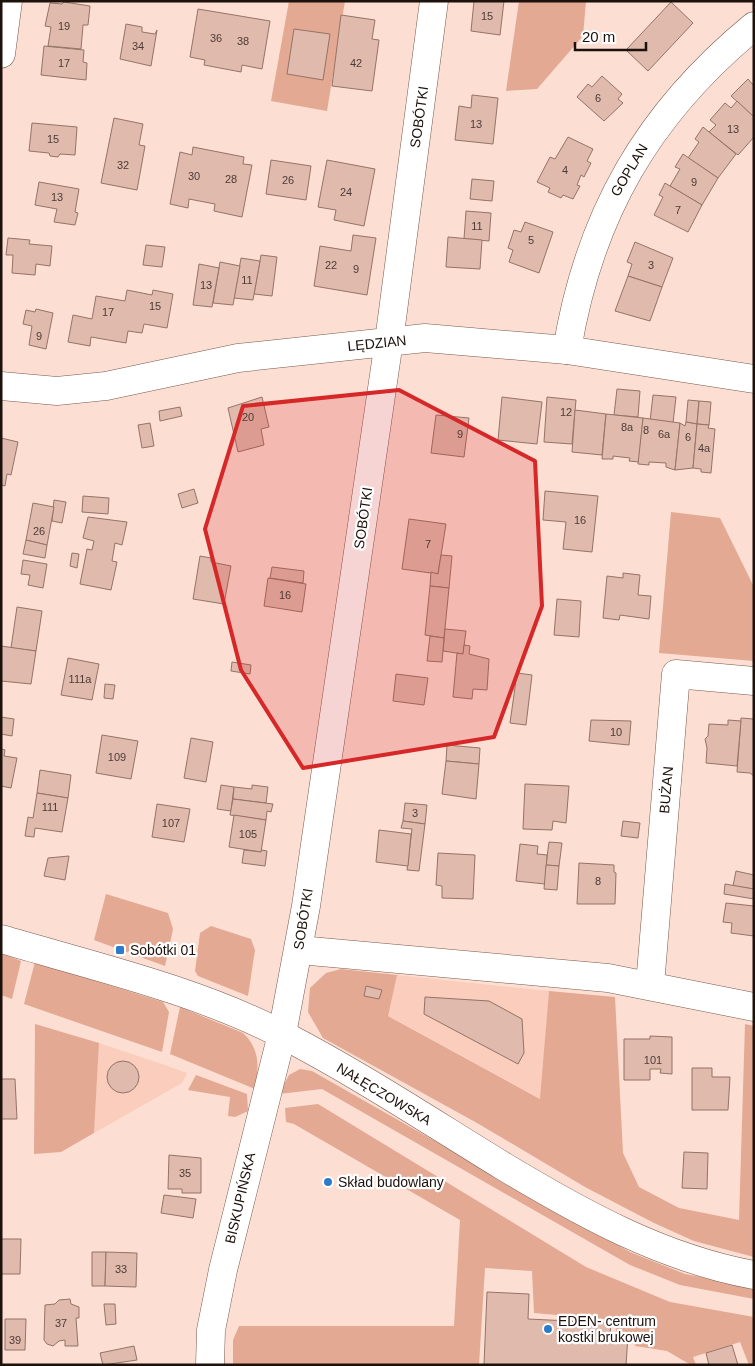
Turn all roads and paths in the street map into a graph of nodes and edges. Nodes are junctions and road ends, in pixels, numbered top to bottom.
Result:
1 (8, 1) edge
2 (434, 1) edge
3 (754, 26) edge
4 (1, 54) edge
5 (389, 340) junction
6 (566, 350) junction
7 (754, 380) edge
8 (1, 386) edge
9 (754, 681) edge
10 (1, 939) edge
11 (299, 950) junction
12 (650, 984) junction
13 (754, 1006) edge
14 (282, 1034) junction
15 (754, 1275) edge
16 (210, 1365) edge

1 - 4 street
2 - 5 street, SOBÓTKI
3 - 6 street, GOPLAN
5 - 6 street, LĘDZIAN
5 - 8 street, LĘDZIAN
5 - 11 street, SOBÓTKI
6 - 7 street, LĘDZIAN
9 - 12 street, BUŻAN
10 - 14 street, NAŁĘCZOWSKA
11 - 12 street
11 - 14 street, SOBÓTKI
12 - 13 street
14 - 15 street, NAŁĘCZOWSKA
14 - 16 street, BISKUPIŃSKA

